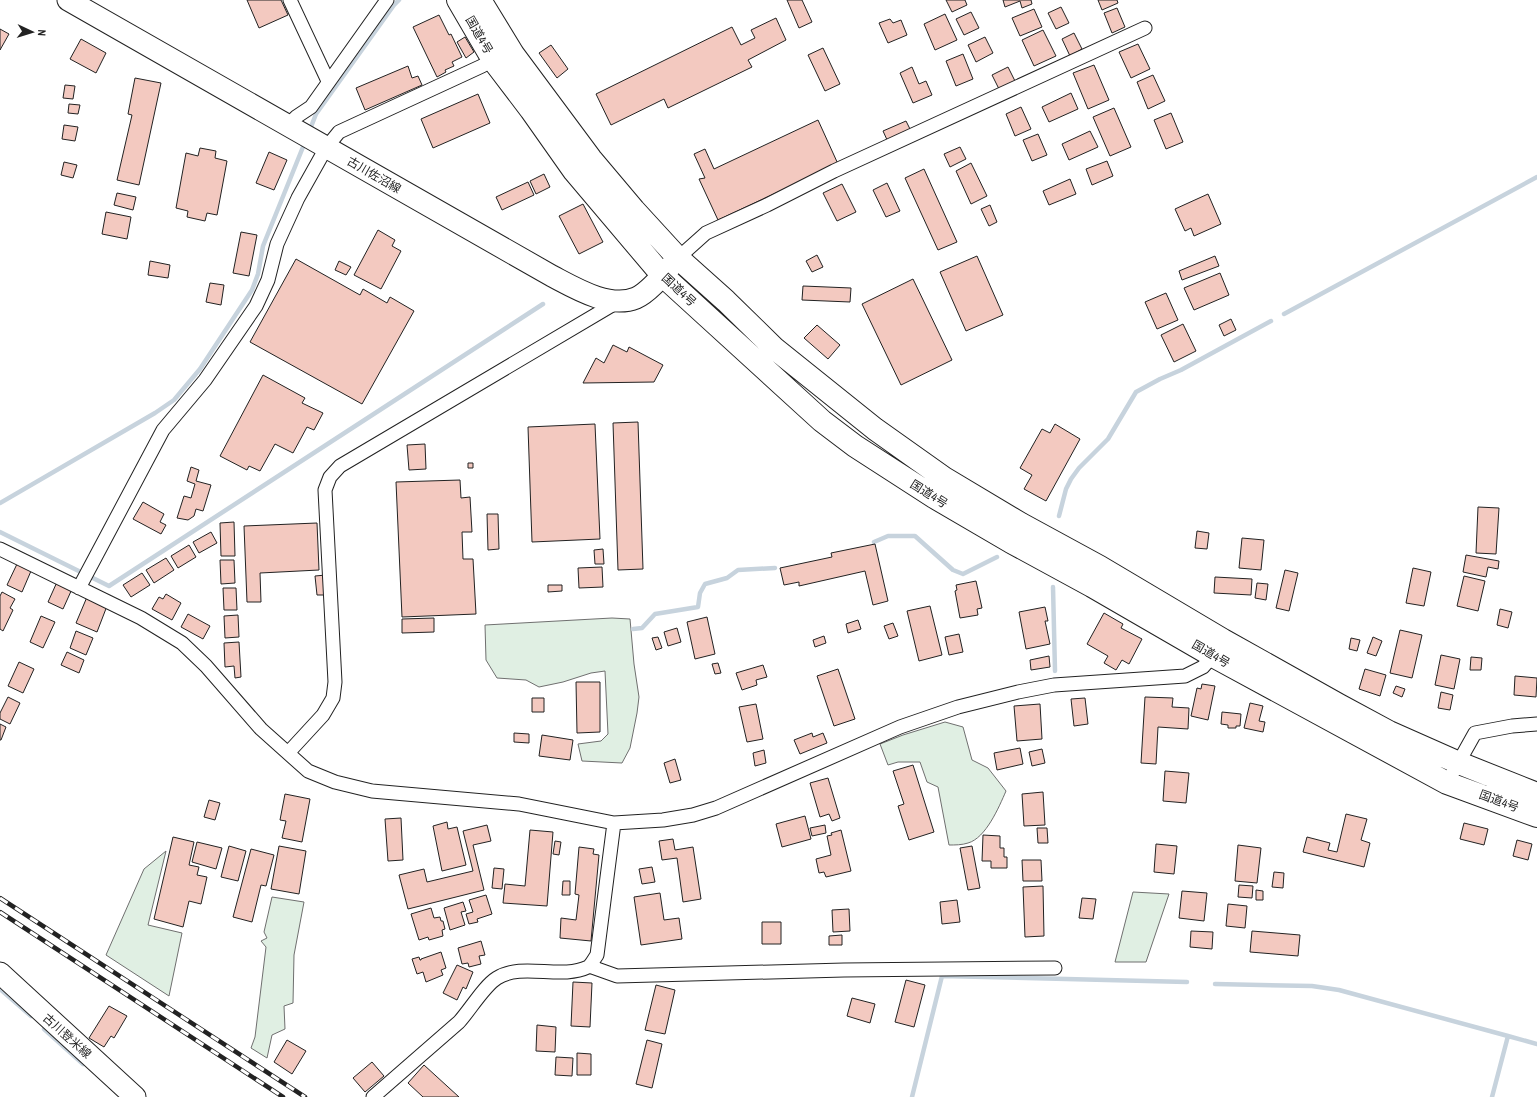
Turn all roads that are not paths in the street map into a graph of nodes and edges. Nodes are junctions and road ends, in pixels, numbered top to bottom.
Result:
1 (68, 0) edge
2 (290, 0) edge
3 (387, 0) edge
4 (458, 0) edge
5 (480, 0) edge
6 (1145, 28) dead end
7 (493, 60) junction
8 (328, 81) junction
9 (306, 136) junction
10 (678, 258) junction
11 (662, 275) junction
12 (619, 301) junction
13 (0, 549) edge
14 (80, 586) junction
15 (1218, 648) junction
16 (1537, 724) edge
17 (288, 753) junction
18 (1459, 762) junction
19 (1447, 783) junction
20 (1537, 794) edge
21 (1537, 816) edge
22 (614, 824) junction
23 (589, 966) junction
24 (1055, 968) dead end
25 (0, 973) edge
26 (135, 1097) edge
27 (373, 1097) edge

1 - 9 main road, 古川佐沼線
2 - 8 street
3 - 8 street
4 - 7 highway, 国道4号
5 - 10 highway, 国道4号
6 - 10 street
7 - 9 street
7 - 11 highway, 国道4号
8 - 9 street
9 - 12 main road, 古川佐沼線
9 - 14 street
10 - 11 main road, 古川佐沼線
10 - 15 highway, 国道4号
11 - 12 main road, 古川佐沼線
11 - 15 highway, 国道4号
12 - 17 street
13 - 14 street
14 - 17 street
15 - 18 highway, 国道4号
15 - 19 highway, 国道4号
15 - 22 street
16 - 18 street
17 - 22 street
18 - 19 street
18 - 20 highway, 国道4号
19 - 21 highway, 国道4号
22 - 23 street
23 - 24 street
23 - 27 street
25 - 26 main road, 古川登米線

